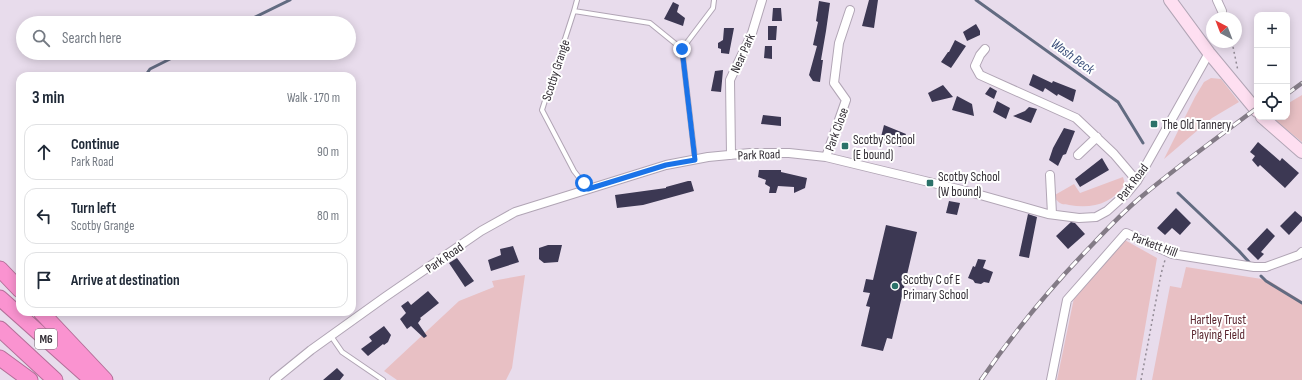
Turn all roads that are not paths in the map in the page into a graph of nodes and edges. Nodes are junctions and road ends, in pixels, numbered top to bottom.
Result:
1 (577, 0) edge
2 (714, 0) edge
3 (762, 0) edge
4 (1170, 0) edge
5 (1216, 0) edge
6 (850, 10) dead end
7 (574, 11) junction
8 (1222, 11) dead end
9 (682, 49) junction
10 (985, 49) dead end
11 (1209, 53) junction
12 (1254, 107) edge
13 (1265, 120) edge
14 (1096, 137) junction
15 (1302, 152) edge
16 (731, 155) junction
17 (1078, 156) dead end
18 (826, 157) junction
19 (695, 160) junction
20 (1050, 175) dead end
21 (1137, 181) junction
22 (588, 189) junction
23 (1052, 214) junction
24 (1302, 252) edge
25 (0, 269) edge
26 (16, 286) edge
27 (0, 298) edge
28 (16, 312) edge
29 (20, 316) edge
30 (45, 316) edge
31 (0, 329) edge
32 (331, 336) junction
33 (0, 358) edge
34 (30, 380) edge
35 (56, 380) edge
36 (92, 380) edge
37 (105, 380) edge
38 (274, 380) edge
39 (383, 380) edge
40 (1051, 380) edge

1 - 7 lane, Scotby Grange
2 - 9 lane
3 - 16 street, Near Park
4 - 11 street
5 - 8 street
6 - 18 street, Park Close
7 - 9 lane
7 - 22 lane, Scotby Grange
9 - 19 lane
10 - 14 street
11 - 12 street
11 - 21 street, Park Road
13 - 15 street
14 - 17 street
14 - 21 street
16 - 18 street, Park Road
16 - 19 street, Park Road
18 - 23 street, Park Road
19 - 22 street, Park Road
20 - 23 street
21 - 23 street, Park Road
22 - 32 street, Park Road
24 - 40 street, Parkett Hill
25 - 26 highway
27 - 28 highway, M6
29 - 36 highway, M6
30 - 37 highway
31 - 35 highway, M6
32 - 38 street, Park Road
32 - 39 lane
33 - 34 highway

